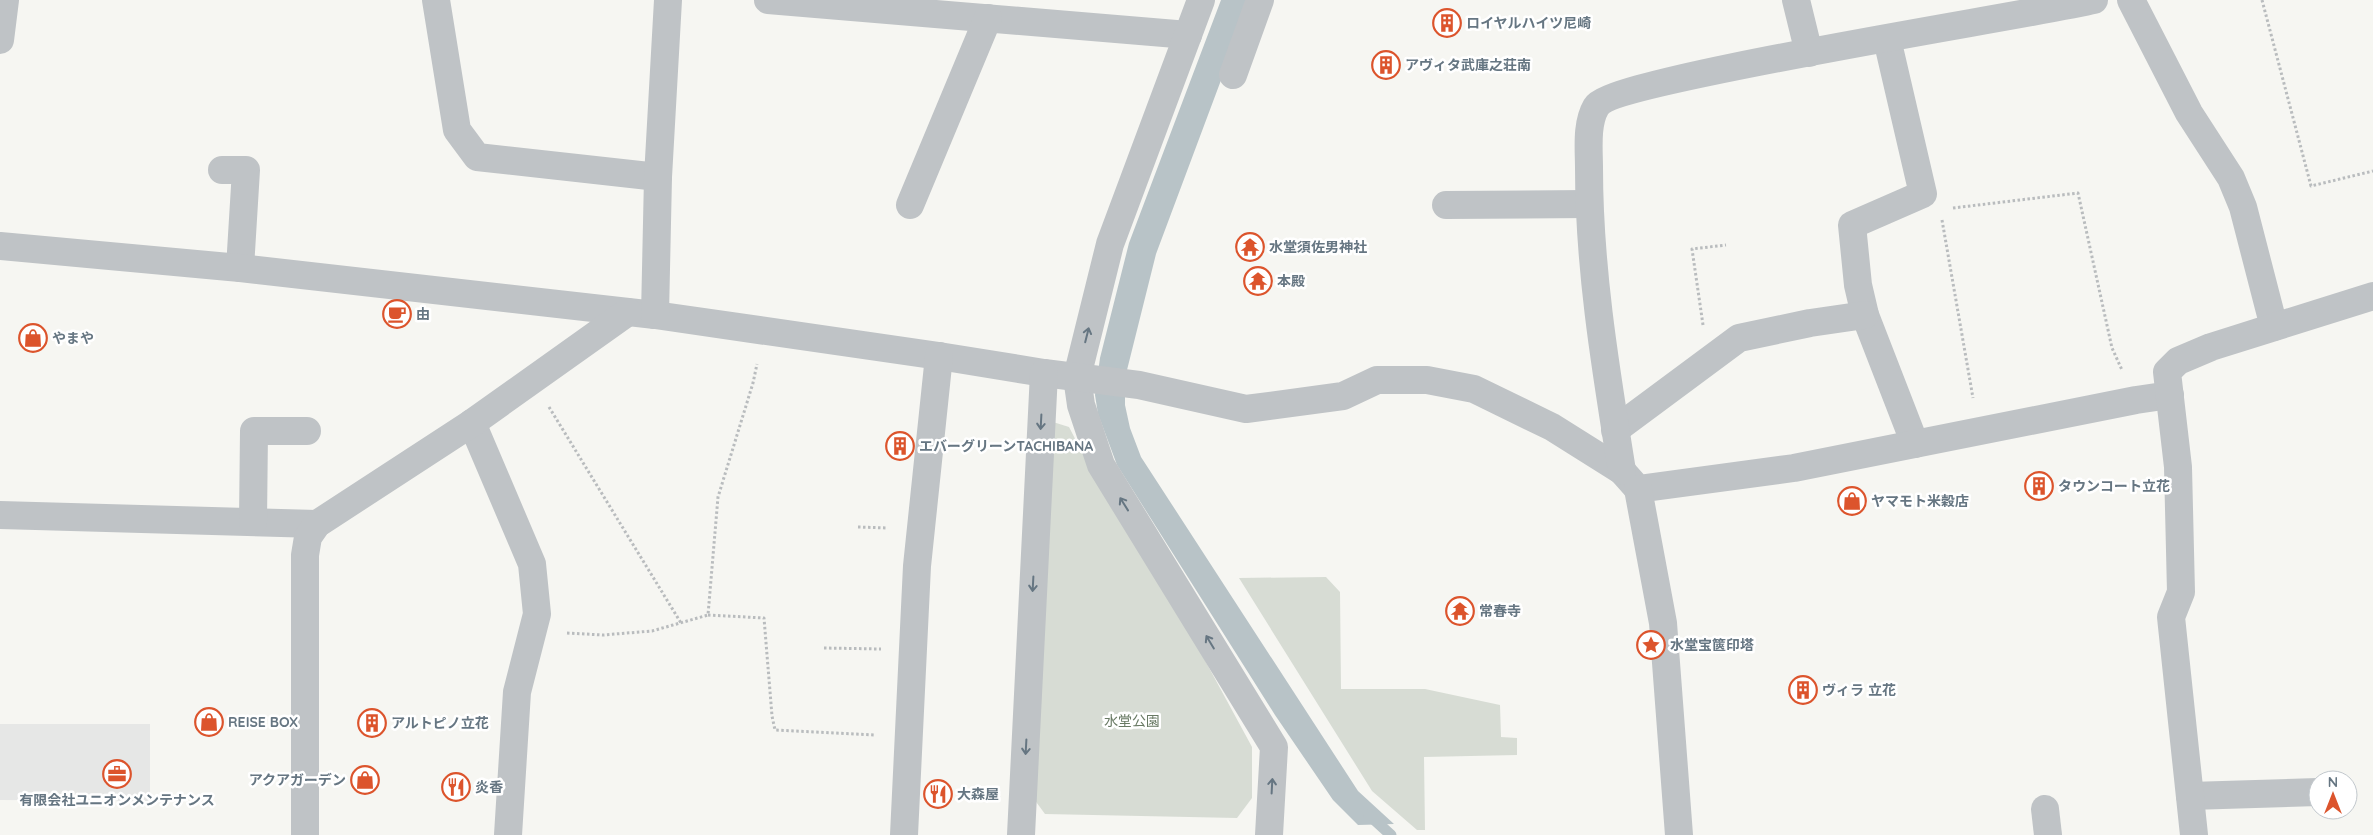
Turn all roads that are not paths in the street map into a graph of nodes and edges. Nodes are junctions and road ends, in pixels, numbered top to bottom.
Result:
1 (5, 0) edge
2 (436, 0) edge
3 (668, 0) edge
4 (768, 0) edge
5 (1201, 0) edge
6 (1260, 0) edge
7 (1796, 0) edge
8 (2094, 0) edge
9 (2131, 0) edge
10 (983, 12) edge
11 (1188, 35) junction
12 (1887, 39) junction
13 (0, 40) edge
14 (1809, 53) junction
15 (1233, 75) dead end
16 (222, 170) dead end
17 (658, 177) junction
18 (1589, 204) junction
19 (910, 205) dead end
20 (1446, 205) dead end
21 (0, 246) edge
22 (240, 268) junction
23 (2373, 296) edge
24 (628, 312) junction
25 (655, 315) junction
26 (1865, 315) junction
27 (2274, 327) junction
28 (939, 356) junction
29 (1044, 373) junction
30 (1082, 378) junction
31 (2170, 395) junction
32 (472, 423) junction
33 (1615, 430) junction
34 (307, 431) dead end
35 (1915, 444) junction
36 (1630, 480) junction
37 (0, 515) edge
38 (253, 522) junction
39 (317, 524) junction
40 (2308, 792) edge
41 (2190, 796) junction
42 (306, 835) edge
43 (508, 835) edge
44 (904, 835) edge
45 (1021, 835) edge
46 (1269, 835) edge
47 (1679, 835) edge
48 (2194, 835) edge

1 - 13 street
2 - 17 street
3 - 17 street
4 - 10 street
5 - 11 street
6 - 15 street
7 - 14 street
8 - 12 street
9 - 27 street
10 - 11 street
10 - 19 street
30 -> 11 street
12 - 14 street
12 - 26 street
14 - 18 street
16 - 22 street
17 - 25 street
18 - 20 street
18 - 33 street
21 - 22 street
22 - 24 street
23 - 27 street
24 - 25 street
24 - 32 street
25 - 28 street
26 - 33 street
26 - 35 street
27 - 31 street
28 - 29 street
28 - 44 street
29 - 30 street
29 -> 45 street
30 - 36 street
46 -> 30 street
31 - 35 street
31 - 41 street
32 - 39 street
32 - 43 street
33 - 36 street
34 - 38 street
35 - 36 street
36 - 47 street
37 - 38 street
38 - 39 street
39 - 42 street
40 - 41 street
41 - 48 street

